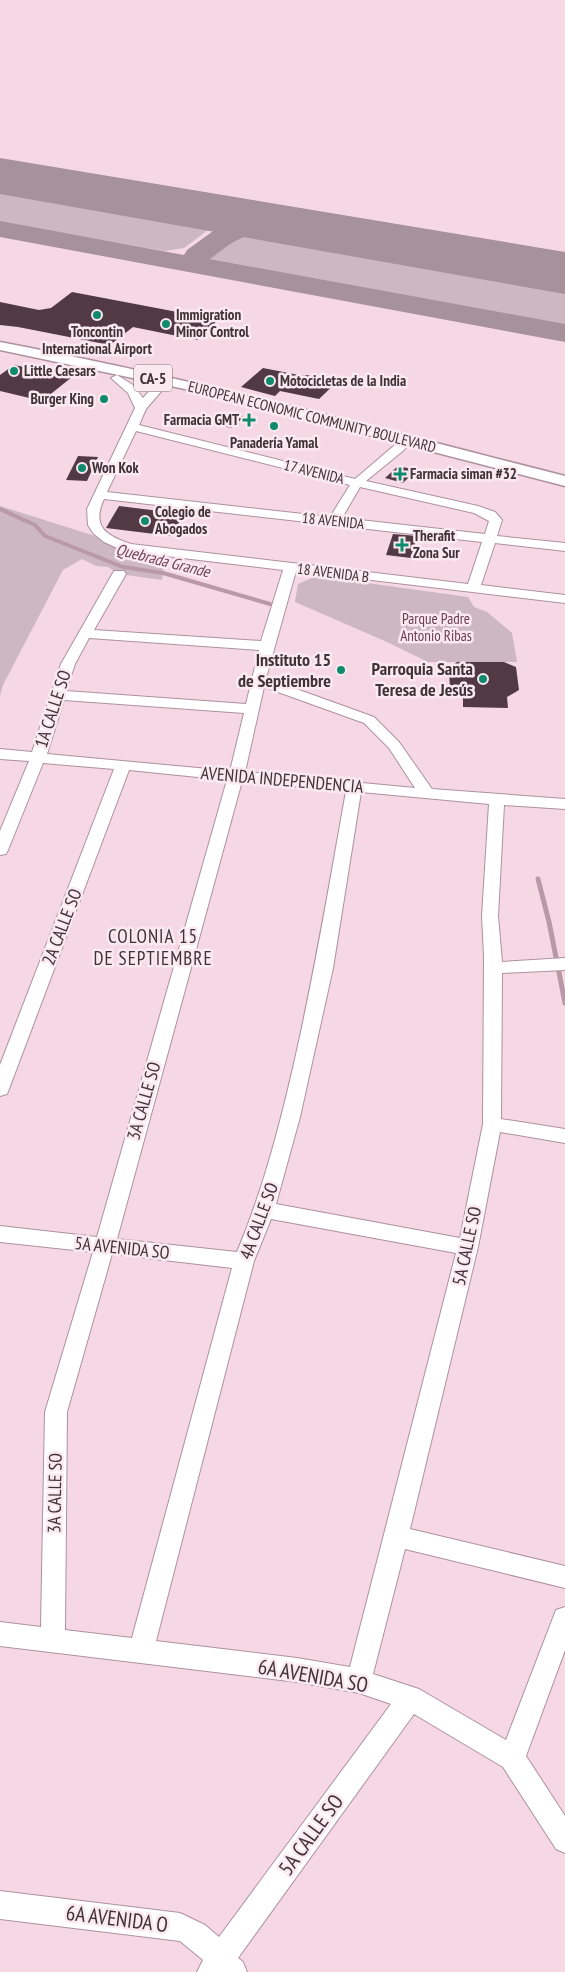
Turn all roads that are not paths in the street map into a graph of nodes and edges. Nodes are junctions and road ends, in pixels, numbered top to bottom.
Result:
1 (0, 346) edge
2 (0, 354) edge
3 (117, 378) junction
4 (158, 388) junction
5 (141, 408) junction
6 (297, 417) junction
7 (131, 426) junction
8 (400, 447) junction
9 (565, 481) edge
10 (357, 483) junction
11 (565, 489) edge
12 (100, 495) junction
13 (334, 521) junction
14 (490, 539) junction
15 (565, 547) edge
16 (290, 568) junction
17 (118, 574) dead end
18 (473, 589) junction
19 (565, 598) edge
20 (85, 634) junction
21 (267, 646) junction
22 (258, 680) junction
23 (57, 695) junction
24 (250, 709) junction
25 (0, 754) edge
26 (38, 757) junction
27 (123, 764) junction
28 (236, 776) junction
29 (354, 787) junction
30 (427, 794) junction
31 (497, 800) junction
32 (565, 804) edge
33 (0, 850) edge
34 (565, 964) edge
35 (492, 968) junction
36 (0, 1089) edge
37 (492, 1124) junction
38 (565, 1136) edge
39 (265, 1210) junction
40 (0, 1234) edge
41 (103, 1246) junction
42 (468, 1247) junction
43 (244, 1261) junction
44 (397, 1536) junction
45 (565, 1577) edge
46 (565, 1618) edge
47 (0, 1634) edge
48 (53, 1641) junction
49 (140, 1651) junction
50 (359, 1681) junction
51 (410, 1698) junction
52 (512, 1758) junction
53 (565, 1840) edge
54 (0, 1905) edge
55 (222, 1968) edge

1 - 6 main road, EUROPEAN ECONOMIC COMMUNITY BOULEVARD / CA-5
2 - 3 main road, EUROPEAN ECONOMIC COMMUNITY BOULEVARD / CA-5
3 - 4 main road, EUROPEAN ECONOMIC COMMUNITY BOULEVARD / CA-5
3 - 5 street
4 - 5 street
4 - 6 main road, EUROPEAN ECONOMIC COMMUNITY BOULEVARD / CA-5
5 - 7 street
6 - 8 main road, EUROPEAN ECONOMIC COMMUNITY BOULEVARD
6 - 9 main road, EUROPEAN ECONOMIC COMMUNITY BOULEVARD
7 - 10 street, 17 AVENIDA
7 - 12 street
8 - 10 street
8 - 11 main road, EUROPEAN ECONOMIC COMMUNITY BOULEVARD
10 - 13 street
10 - 14 street, 17 AVENIDA
12 - 13 street, 18 AVENIDA
12 - 16 street, 18 AVENIDA B
13 - 14 street, 18 AVENIDA
14 - 15 street, 18 AVENIDA
14 - 18 street
16 - 18 street, 18 AVENIDA B
16 - 21 street, 3A CALLE SO
17 - 20 street, 1A CALLE SO
18 - 19 street, 18 AVENIDA B
20 - 21 street
20 - 23 street, 1A CALLE SO
21 - 22 street, 3A CALLE SO
22 - 24 street, 3A CALLE SO
22 - 30 street
23 - 24 street
23 - 26 street, 1A CALLE SO
24 - 28 street, 3A CALLE SO
25 - 26 street, AVENIDA INDEPENDENCIA
26 - 27 street, AVENIDA INDEPENDENCIA
26 - 33 street, 1A CALLE SO
27 - 28 street, AVENIDA INDEPENDENCIA
27 - 36 street, 2A CALLE SO
28 - 29 street, AVENIDA INDEPENDENCIA
28 - 41 street, 3A CALLE SO
29 - 30 street, AVENIDA INDEPENDENCIA
29 - 39 street, 4A CALLE SO
30 - 31 street, AVENIDA INDEPENDENCIA
31 - 32 street, AVENIDA INDEPENDENCIA
31 - 35 street, 5A CALLE SO
34 - 35 street
35 - 37 street, 5A CALLE SO
37 - 38 street
37 - 42 street, 5A CALLE SO
39 - 42 street
39 - 43 street, 4A CALLE SO
40 - 41 street, 5A AVENIDA SO
41 - 43 street, 5A AVENIDA SO
41 - 48 street, 3A CALLE SO
42 - 44 street, 5A CALLE SO
43 - 49 street, 4A CALLE SO
44 - 45 street
44 - 50 street, 5A CALLE SO
46 - 52 street
47 - 48 street, 6A AVENIDA SO
48 - 49 street, 6A AVENIDA SO
49 - 50 street, 6A AVENIDA SO
50 - 51 street, 6A AVENIDA SO
51 - 52 street, 6A AVENIDA SO
51 - 55 street, 5A CALLE SO
52 - 53 street, 6A AVENIDA SO
54 - 55 street, 6A AVENIDA O

